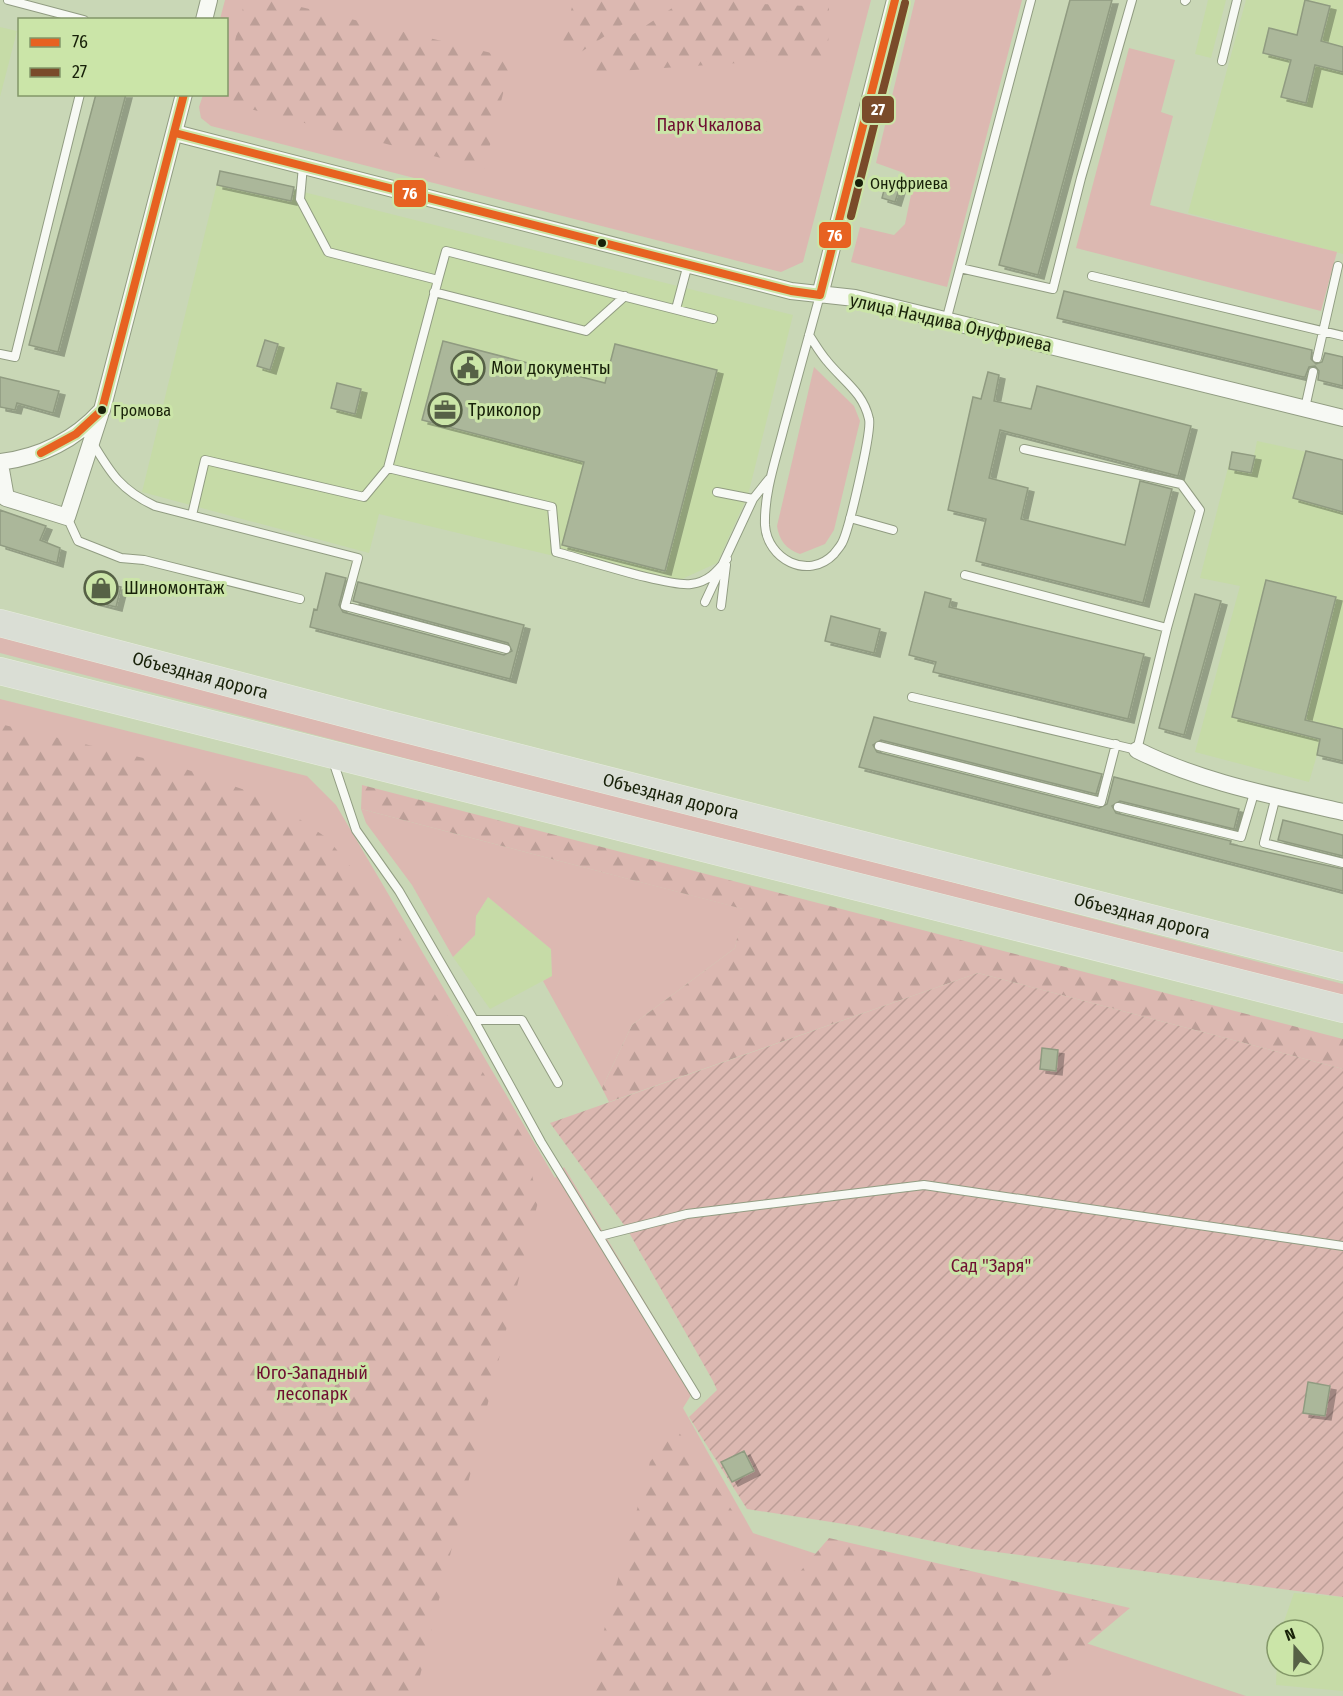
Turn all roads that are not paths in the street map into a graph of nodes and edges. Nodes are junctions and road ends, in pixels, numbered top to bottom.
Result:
1 (8, 0) edge
2 (209, 0) edge
3 (896, 0) edge
4 (1031, 0) edge
5 (1132, 0) edge
6 (1237, 0) edge
7 (76, 18) edge
8 (204, 18) edge
9 (1222, 61) dead end
10 (80, 96) edge
11 (184, 96) edge
12 (175, 133) junction
13 (303, 166) junction
14 (688, 264) junction
15 (1338, 266) dead end
16 (960, 268) junction
17 (1092, 276) dead end
18 (438, 280) junction
19 (434, 292) junction
20 (820, 295) junction
21 (625, 296) junction
22 (676, 309) junction
23 (713, 319) dead end
24 (946, 321) junction
25 (1322, 331) junction
26 (809, 335) junction
27 (1343, 336) edge
28 (0, 354) edge
29 (1317, 358) dead end
30 (1313, 372) dead end
31 (1305, 408) junction
32 (102, 410) junction
33 (1343, 418) edge
34 (92, 442) junction
35 (1024, 449) dead end
36 (0, 463) edge
37 (388, 468) junction
38 (771, 476) junction
39 (2, 488) edge
40 (717, 492) dead end
41 (753, 499) junction
42 (192, 516) junction
43 (67, 518) junction
44 (850, 518) junction
45 (893, 530) dead end
46 (727, 559) junction
47 (965, 575) dead end
48 (300, 599) dead end
49 (705, 602) dead end
50 (721, 606) dead end
51 (0, 623) edge
52 (1167, 628) junction
53 (506, 649) dead end
54 (0, 671) edge
55 (912, 697) dead end
56 (1116, 744) junction
57 (879, 746) dead end
58 (1137, 750) junction
59 (332, 758) junction
60 (1255, 790) junction
61 (1276, 796) junction
62 (1118, 807) dead end
63 (1343, 812) edge
64 (1343, 863) edge
65 (1343, 967) edge
66 (1343, 1009) edge
67 (474, 1020) junction
68 (558, 1083) dead end
69 (600, 1236) junction
70 (1343, 1246) edge
71 (696, 1395) dead end

1 - 7 lane
2 - 8 street
3 - 20 street
4 - 16 lane
5 - 16 lane
6 - 9 lane
10 - 28 lane
11 - 12 street
12 - 13 street, улица Начдива Онуфриева
12 - 32 street
13 - 14 street, улица Начдива Онуфриева
13 - 18 lane
14 - 20 street, улица Начдива Онуфриева
14 - 22 lane
15 - 25 lane
16 - 24 lane
17 - 25 lane
18 - 19 lane
18 - 21 lane
19 - 21 lane
19 - 37 lane
20 - 24 street, улица Начдива Онуфриева
20 - 26 lane
21 - 22 lane
22 - 23 lane
24 - 31 street, улица Начдива Онуфриева
25 - 27 lane
25 - 29 lane
26 - 38 lane
26 - 44 lane
30 - 31 lane
31 - 33 street, улица Начдива Онуфриева
32 - 34 street
32 - 36 street
34 - 42 lane
34 - 43 street
35 - 52 lane
36 - 39 street
37 - 42 lane
37 - 46 lane
38 - 41 lane
38 - 44 lane
39 - 43 street
40 - 41 lane
41 - 46 lane
42 - 53 lane
43 - 48 lane
44 - 45 lane
46 - 49 lane
46 - 50 lane
47 - 52 lane
51 - 65 main road, Объездная дорога
52 - 58 lane
54 - 59 main road
55 - 56 lane
56 - 57 lane
56 - 58 lane
58 - 60 street
59 - 66 main road
59 - 67 lane
60 - 61 street
60 - 62 lane
61 - 63 street
61 - 64 lane
67 - 68 lane
67 - 69 lane
69 - 70 lane
69 - 71 lane

